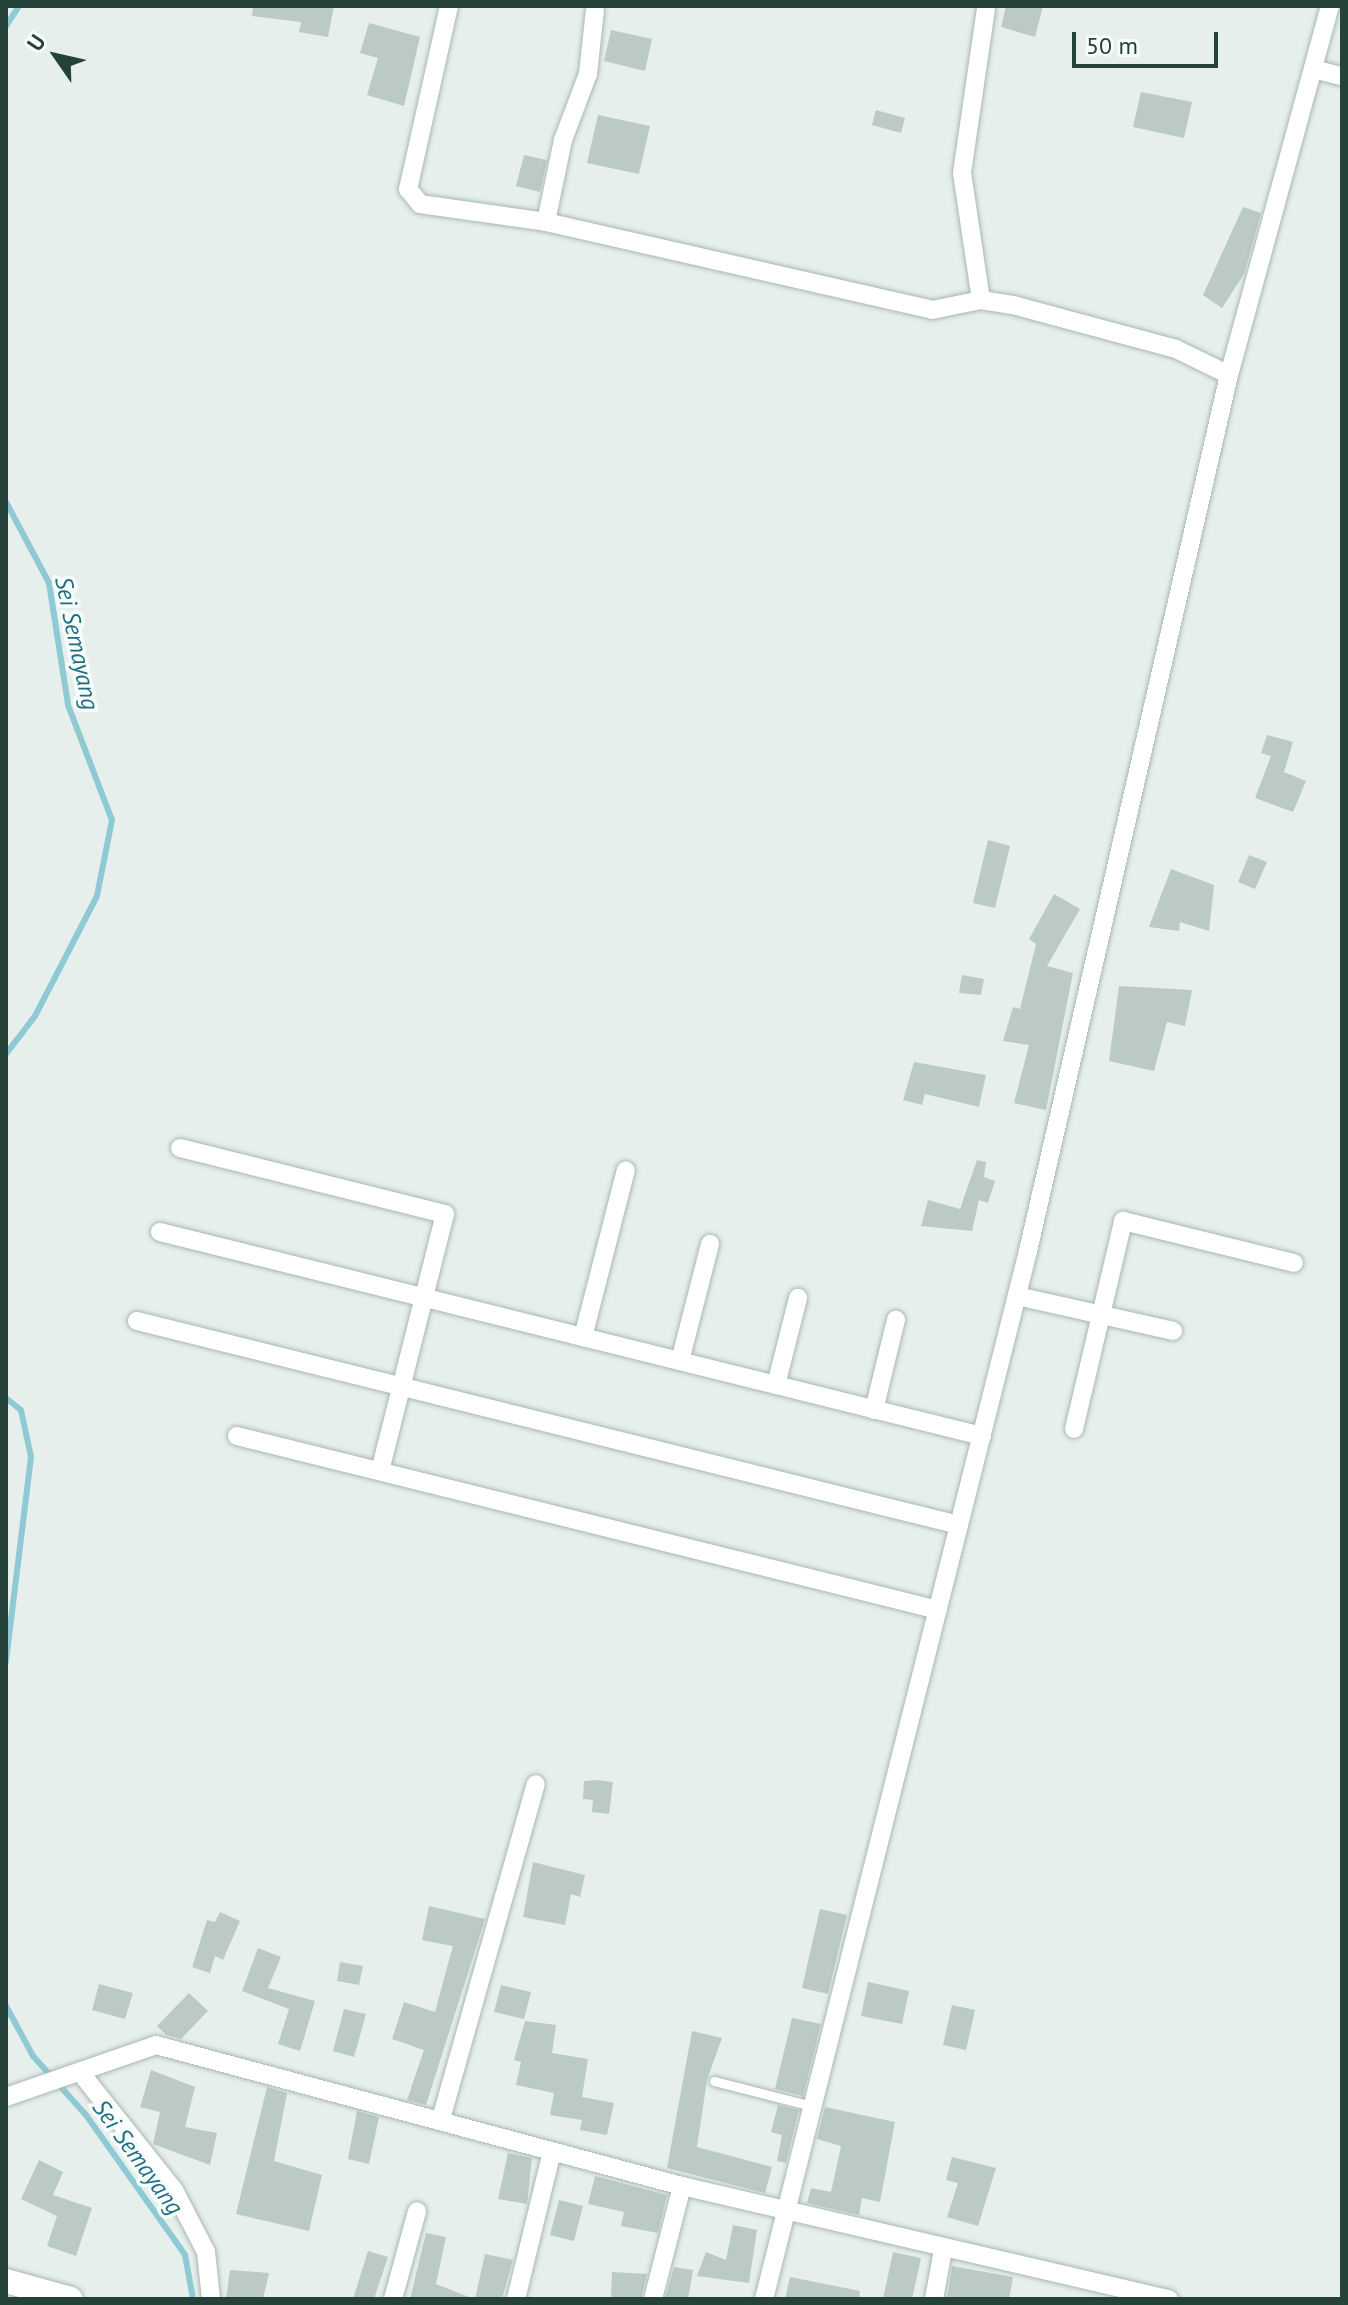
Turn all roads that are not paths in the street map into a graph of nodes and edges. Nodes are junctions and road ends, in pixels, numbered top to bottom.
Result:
1 (449, 6) edge
2 (1330, 6) edge
3 (986, 9) dead end
4 (595, 10) dead end
5 (1313, 69) junction
6 (1342, 76) edge
7 (546, 222) junction
8 (981, 300) junction
9 (1231, 368) junction
10 (180, 1148) dead end
11 (626, 1170) dead end
12 (160, 1232) dead end
13 (710, 1244) dead end
14 (1294, 1263) dead end
15 (1017, 1296) junction
16 (424, 1297) junction
17 (798, 1298) dead end
18 (1101, 1315) junction
19 (896, 1320) dead end
20 (137, 1321) dead end
21 (1173, 1331) dead end
22 (583, 1337) junction
23 (680, 1361) junction
24 (776, 1385) junction
25 (401, 1386) junction
26 (874, 1410) junction
27 (1074, 1429) dead end
28 (237, 1436) dead end
29 (982, 1436) junction
30 (380, 1471) junction
31 (959, 1525) junction
32 (938, 1610) junction
33 (536, 1784) dead end
34 (73, 2074) junction
35 (714, 2081) dead end
36 (6, 2097) edge
37 (812, 2106) junction
38 (441, 2119) junction
39 (552, 2151) junction
40 (682, 2186) junction
41 (417, 2211) dead end
42 (786, 2212) junction
43 (943, 2250) junction
44 (6, 2281) edge
45 (71, 2299) edge
46 (211, 2299) edge
47 (393, 2299) edge
48 (516, 2299) edge
49 (653, 2299) edge
50 (764, 2299) edge
51 (934, 2299) edge
52 (1169, 2299) edge

1 - 7 street
2 - 5 street
3 - 8 street
4 - 7 street
5 - 6 street
5 - 9 street
7 - 8 street
8 - 9 street
9 - 15 street
10 - 16 street
11 - 22 street
12 - 16 street
13 - 23 street
14 - 18 street
15 - 18 street
15 - 29 street
16 - 22 street
16 - 25 street
17 - 24 street
18 - 21 street
18 - 27 street
19 - 26 street
20 - 25 street
22 - 23 street
23 - 24 street
24 - 26 street
25 - 30 street
25 - 31 street
26 - 29 street
28 - 30 street
29 - 31 street
30 - 32 street
31 - 32 street
32 - 37 street
33 - 38 street
34 - 36 street
34 - 38 street
34 - 46 street
35 - 37 lane
37 - 42 street
38 - 39 street
39 - 40 street
39 - 48 street
40 - 42 street
40 - 49 street
41 - 47 street
42 - 43 street
42 - 50 street
43 - 51 street
43 - 52 street
44 - 45 main road

